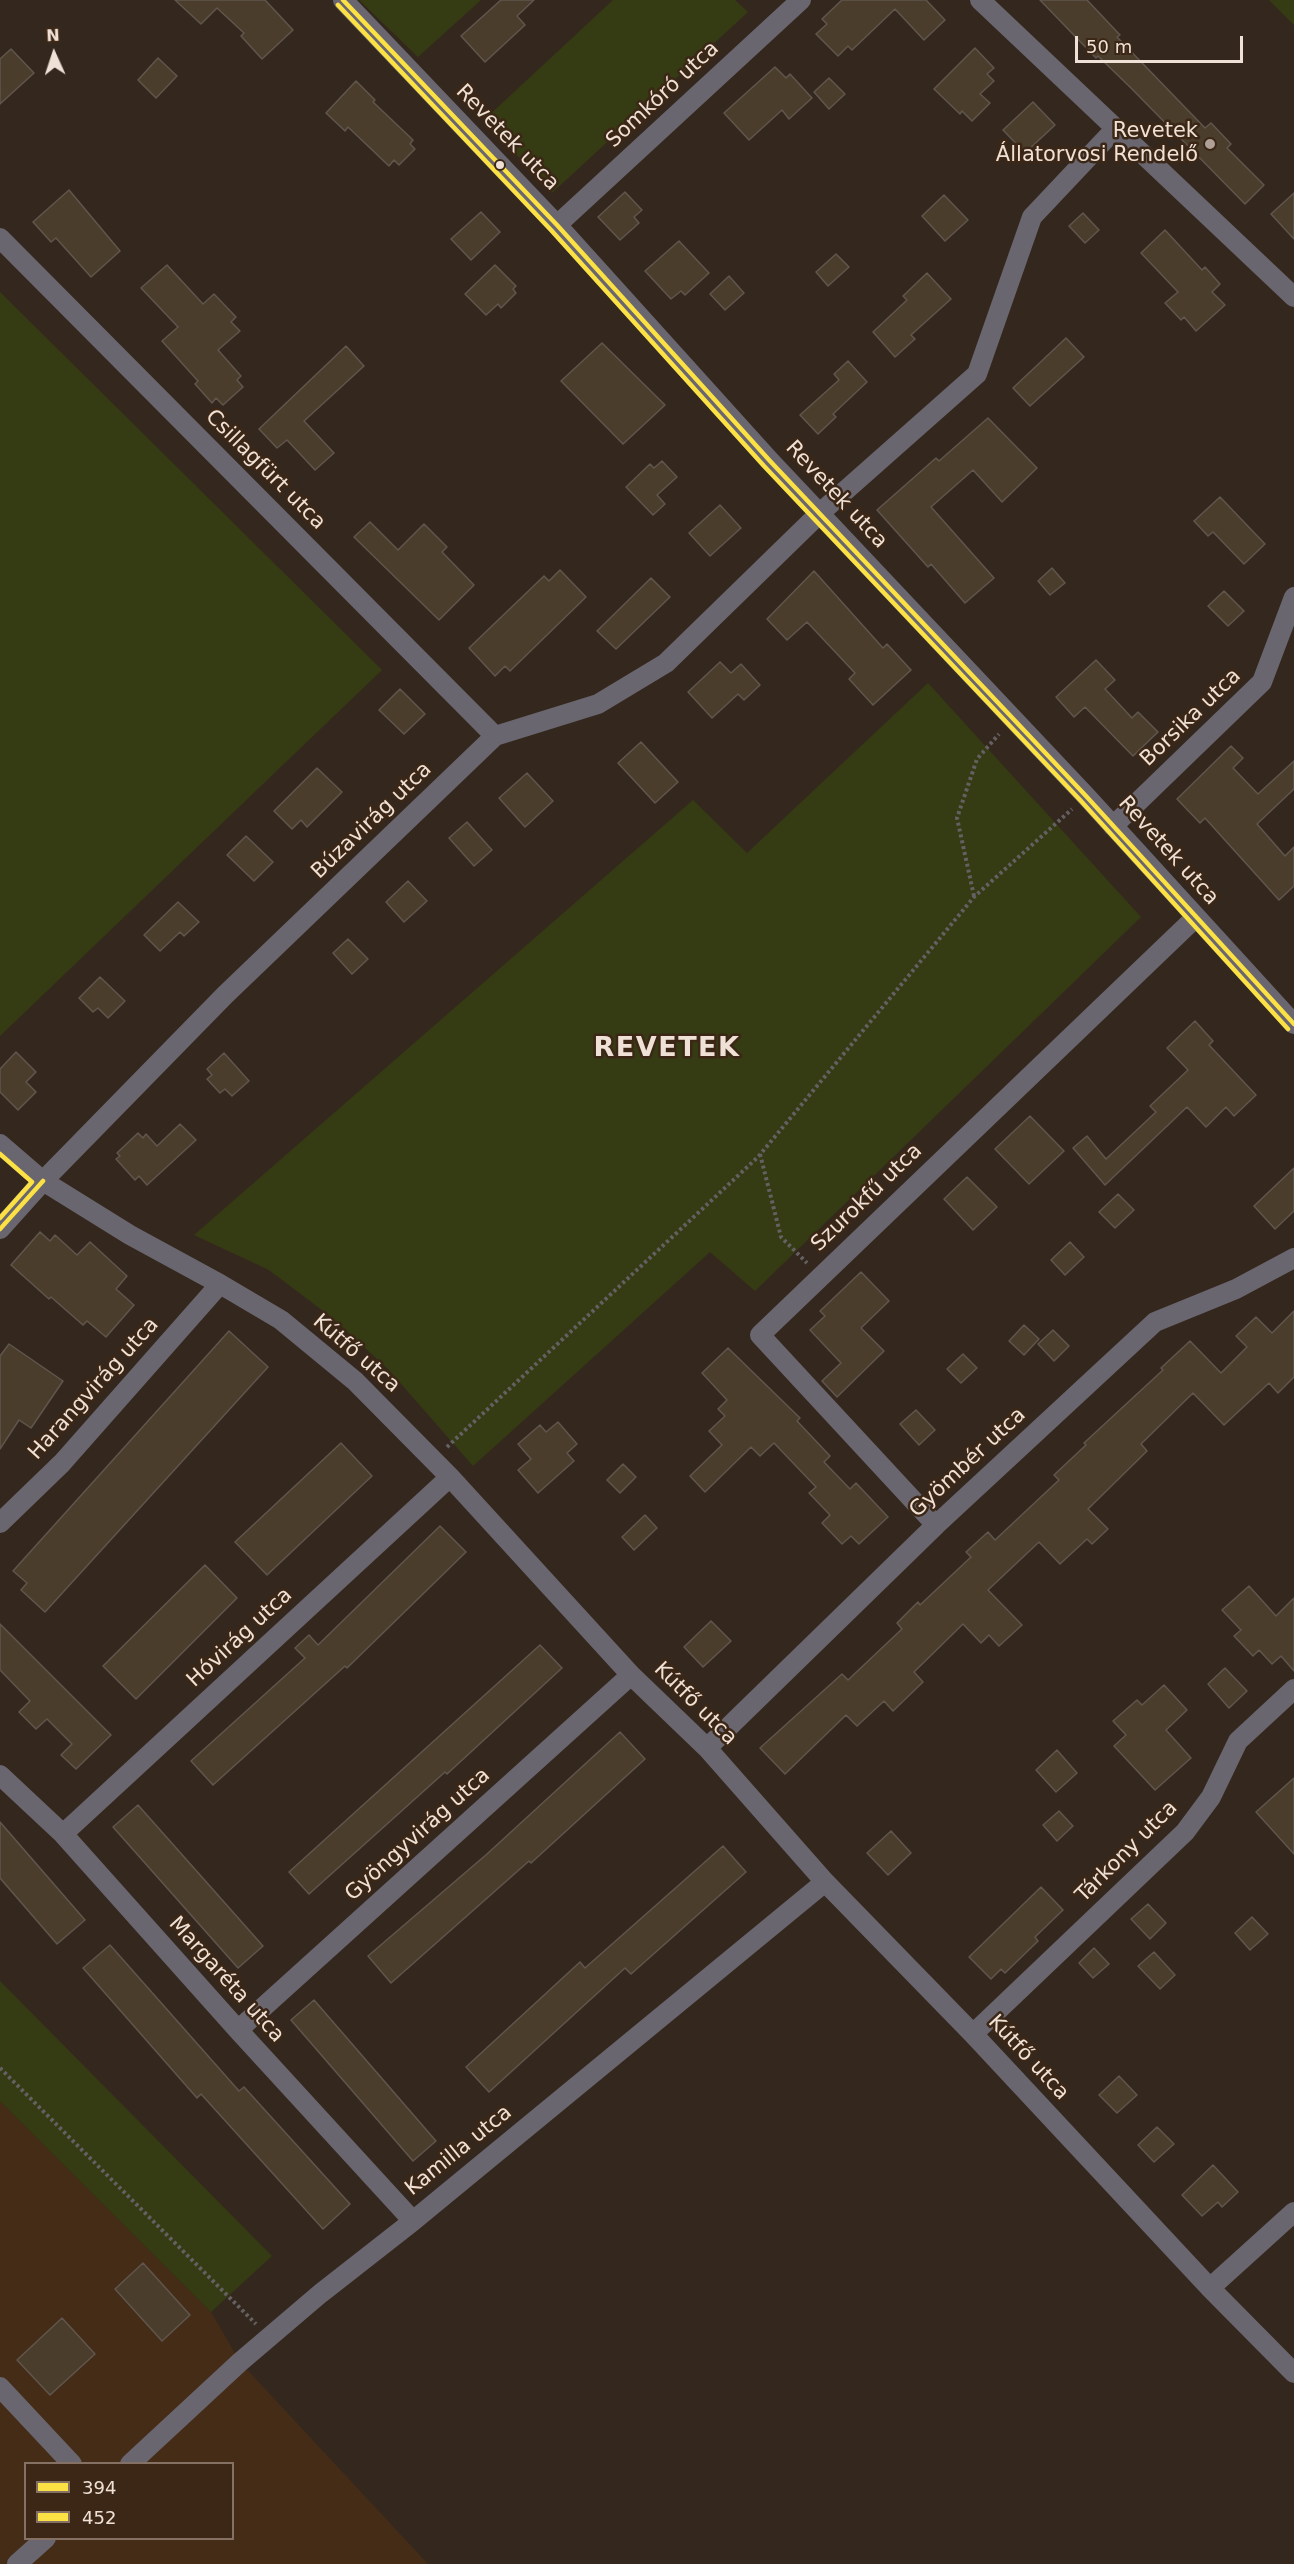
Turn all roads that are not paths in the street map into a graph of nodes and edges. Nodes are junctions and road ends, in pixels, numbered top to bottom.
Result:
1 (343, 0) edge
2 (801, 0) edge
3 (980, 0) edge
4 (1116, 128) junction
5 (557, 225) junction
6 (0, 238) edge
7 (1294, 297) edge
8 (820, 513) junction
9 (1294, 597) edge
10 (495, 736) junction
11 (1113, 826) junction
12 (1195, 918) junction
13 (1294, 1024) edge
14 (0, 1144) edge
15 (43, 1181) junction
16 (0, 1229) edge
17 (1294, 1258) edge
18 (220, 1284) junction
19 (450, 1477) junction
20 (0, 1523) edge
21 (936, 1525) junction
22 (631, 1675) junction
23 (1294, 1689) edge
24 (707, 1748) junction
25 (0, 1775) edge
26 (63, 1834) junction
27 (825, 1882) junction
28 (238, 2030) junction
29 (973, 2034) junction
30 (1294, 2212) edge
31 (412, 2221) junction
32 (1210, 2288) junction
33 (1294, 2373) edge
34 (0, 2386) edge
35 (71, 2462) edge
36 (131, 2462) edge
37 (44, 2540) edge
38 (17, 2564) edge

1 - 5 street, Revetek utca
2 - 5 street, Somkóró utca
3 - 4 street
4 - 7 street
4 - 8 street, Búzavirág utca
5 - 8 street, Revetek utca
6 - 10 street, Csillagfürt utca
8 - 10 street, Búzavirág utca
8 - 11 street, Revetek utca
9 - 11 street, Borsika utca
10 - 15 street, Búzavirág utca
11 - 12 street, Revetek utca
12 - 13 street, Revetek utca
12 - 21 street, Szurokfű utca
14 - 15 street, Kútfő utca
15 - 16 street, Búzavirág utca
15 - 18 street, Kútfő utca
17 - 21 street, Gyömbér utca
18 - 19 street, Kútfő utca
18 - 20 street, Harangvirág utca
19 - 22 street, Kútfő utca
19 - 26 street, Hóvirág utca
21 - 24 street, Gyömbér utca
22 - 24 street, Kútfő utca
22 - 28 street, Gyöngyvirág utca
23 - 29 street, Tárkony utca
24 - 27 street, Kútfő utca
25 - 26 street, Margaréta utca
26 - 28 street, Margaréta utca
27 - 29 street, Kútfő utca
27 - 31 street, Kamilla utca
28 - 31 street, Margaréta utca
29 - 32 street, Kútfő utca
30 - 32 street
31 - 36 street, Kamilla utca
32 - 33 street, Kútfő utca
34 - 35 street
37 - 38 street

